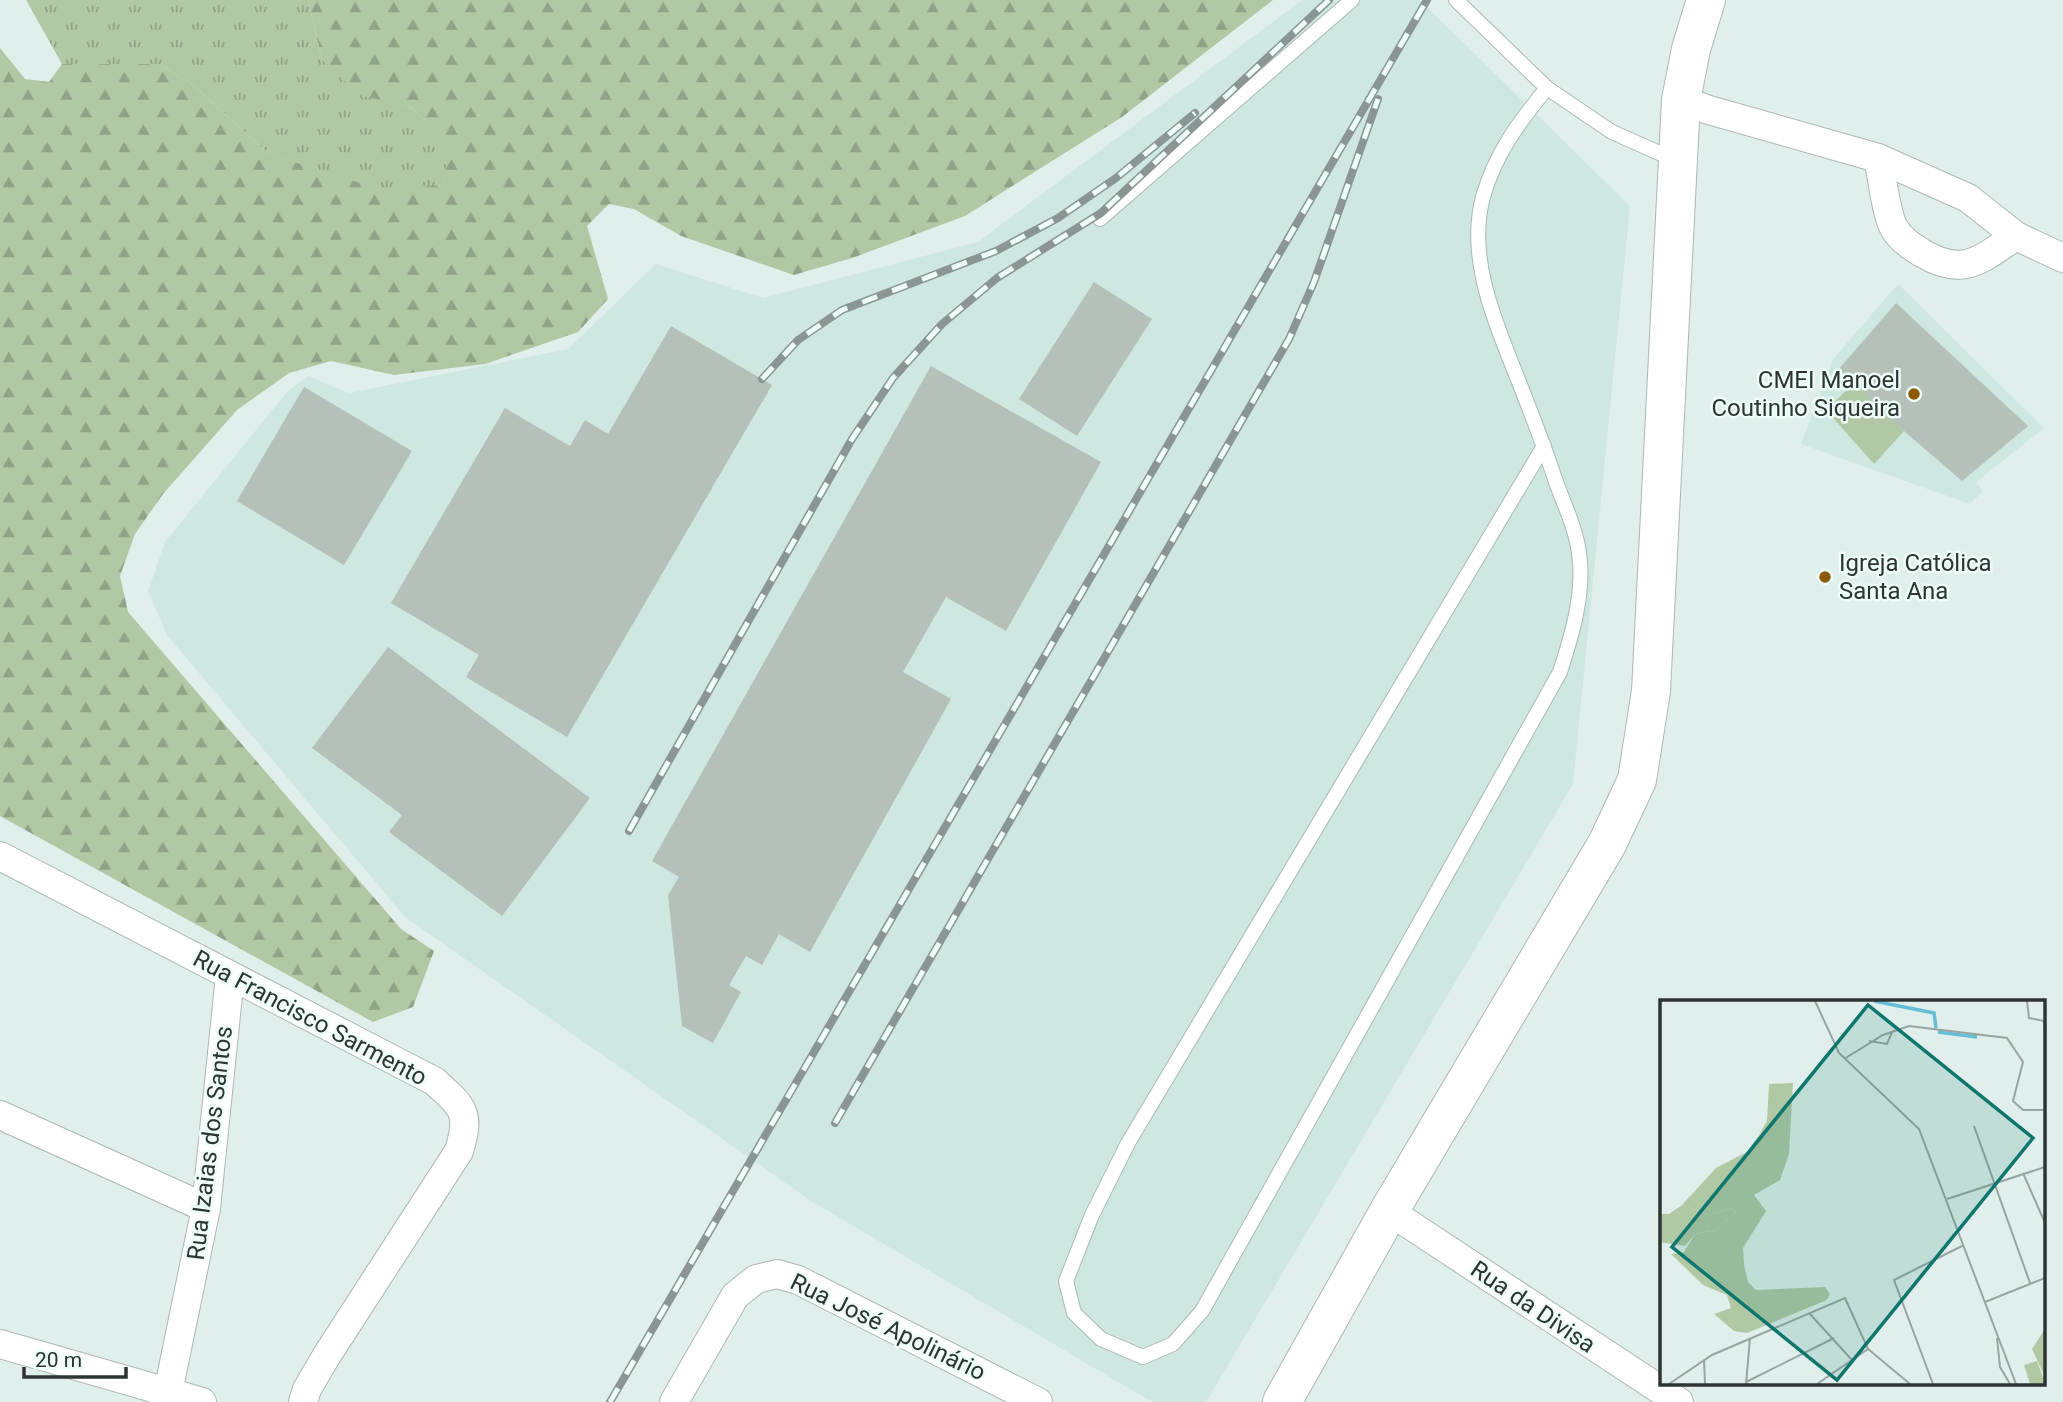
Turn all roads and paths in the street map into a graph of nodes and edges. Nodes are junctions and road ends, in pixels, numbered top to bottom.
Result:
1 (1352, 0) edge
2 (1456, 0) edge
3 (1706, 0) edge
4 (1546, 88) junction
5 (1681, 100) junction
6 (1878, 158) junction
7 (1676, 160) junction
8 (1100, 219) dead end
9 (2016, 236) junction
10 (2063, 258) edge
11 (1544, 446) junction
12 (0, 856) edge
13 (230, 976) junction
14 (0, 1115) edge
15 (206, 1208) junction
16 (1389, 1212) junction
17 (0, 1344) edge
18 (1653, 1387) edge
19 (168, 1392) junction
20 (202, 1402) edge
21 (303, 1402) edge
22 (674, 1402) edge
23 (1038, 1402) edge
24 (1282, 1402) edge
25 (1679, 1402) edge

1 - 8 lane
2 - 4 lane
3 - 5 street
4 - 7 lane
4 - 11 lane
5 - 6 street
5 - 7 street
6 - 9 street
6 - 9 street
7 - 16 street
9 - 10 street
11 - 11 lane
12 - 13 street, Rua Francisco Sarmento
13 - 15 street, Rua Izaias dos Santos
13 - 21 street, Rua Francisco Sarmento
14 - 15 street
15 - 19 street, Rua Izaias dos Santos
16 - 18 street, Rua da Divisa
16 - 24 street
17 - 19 street
18 - 25 street, Rua da Divisa
19 - 20 street
22 - 23 street, Rua José Apolinário

